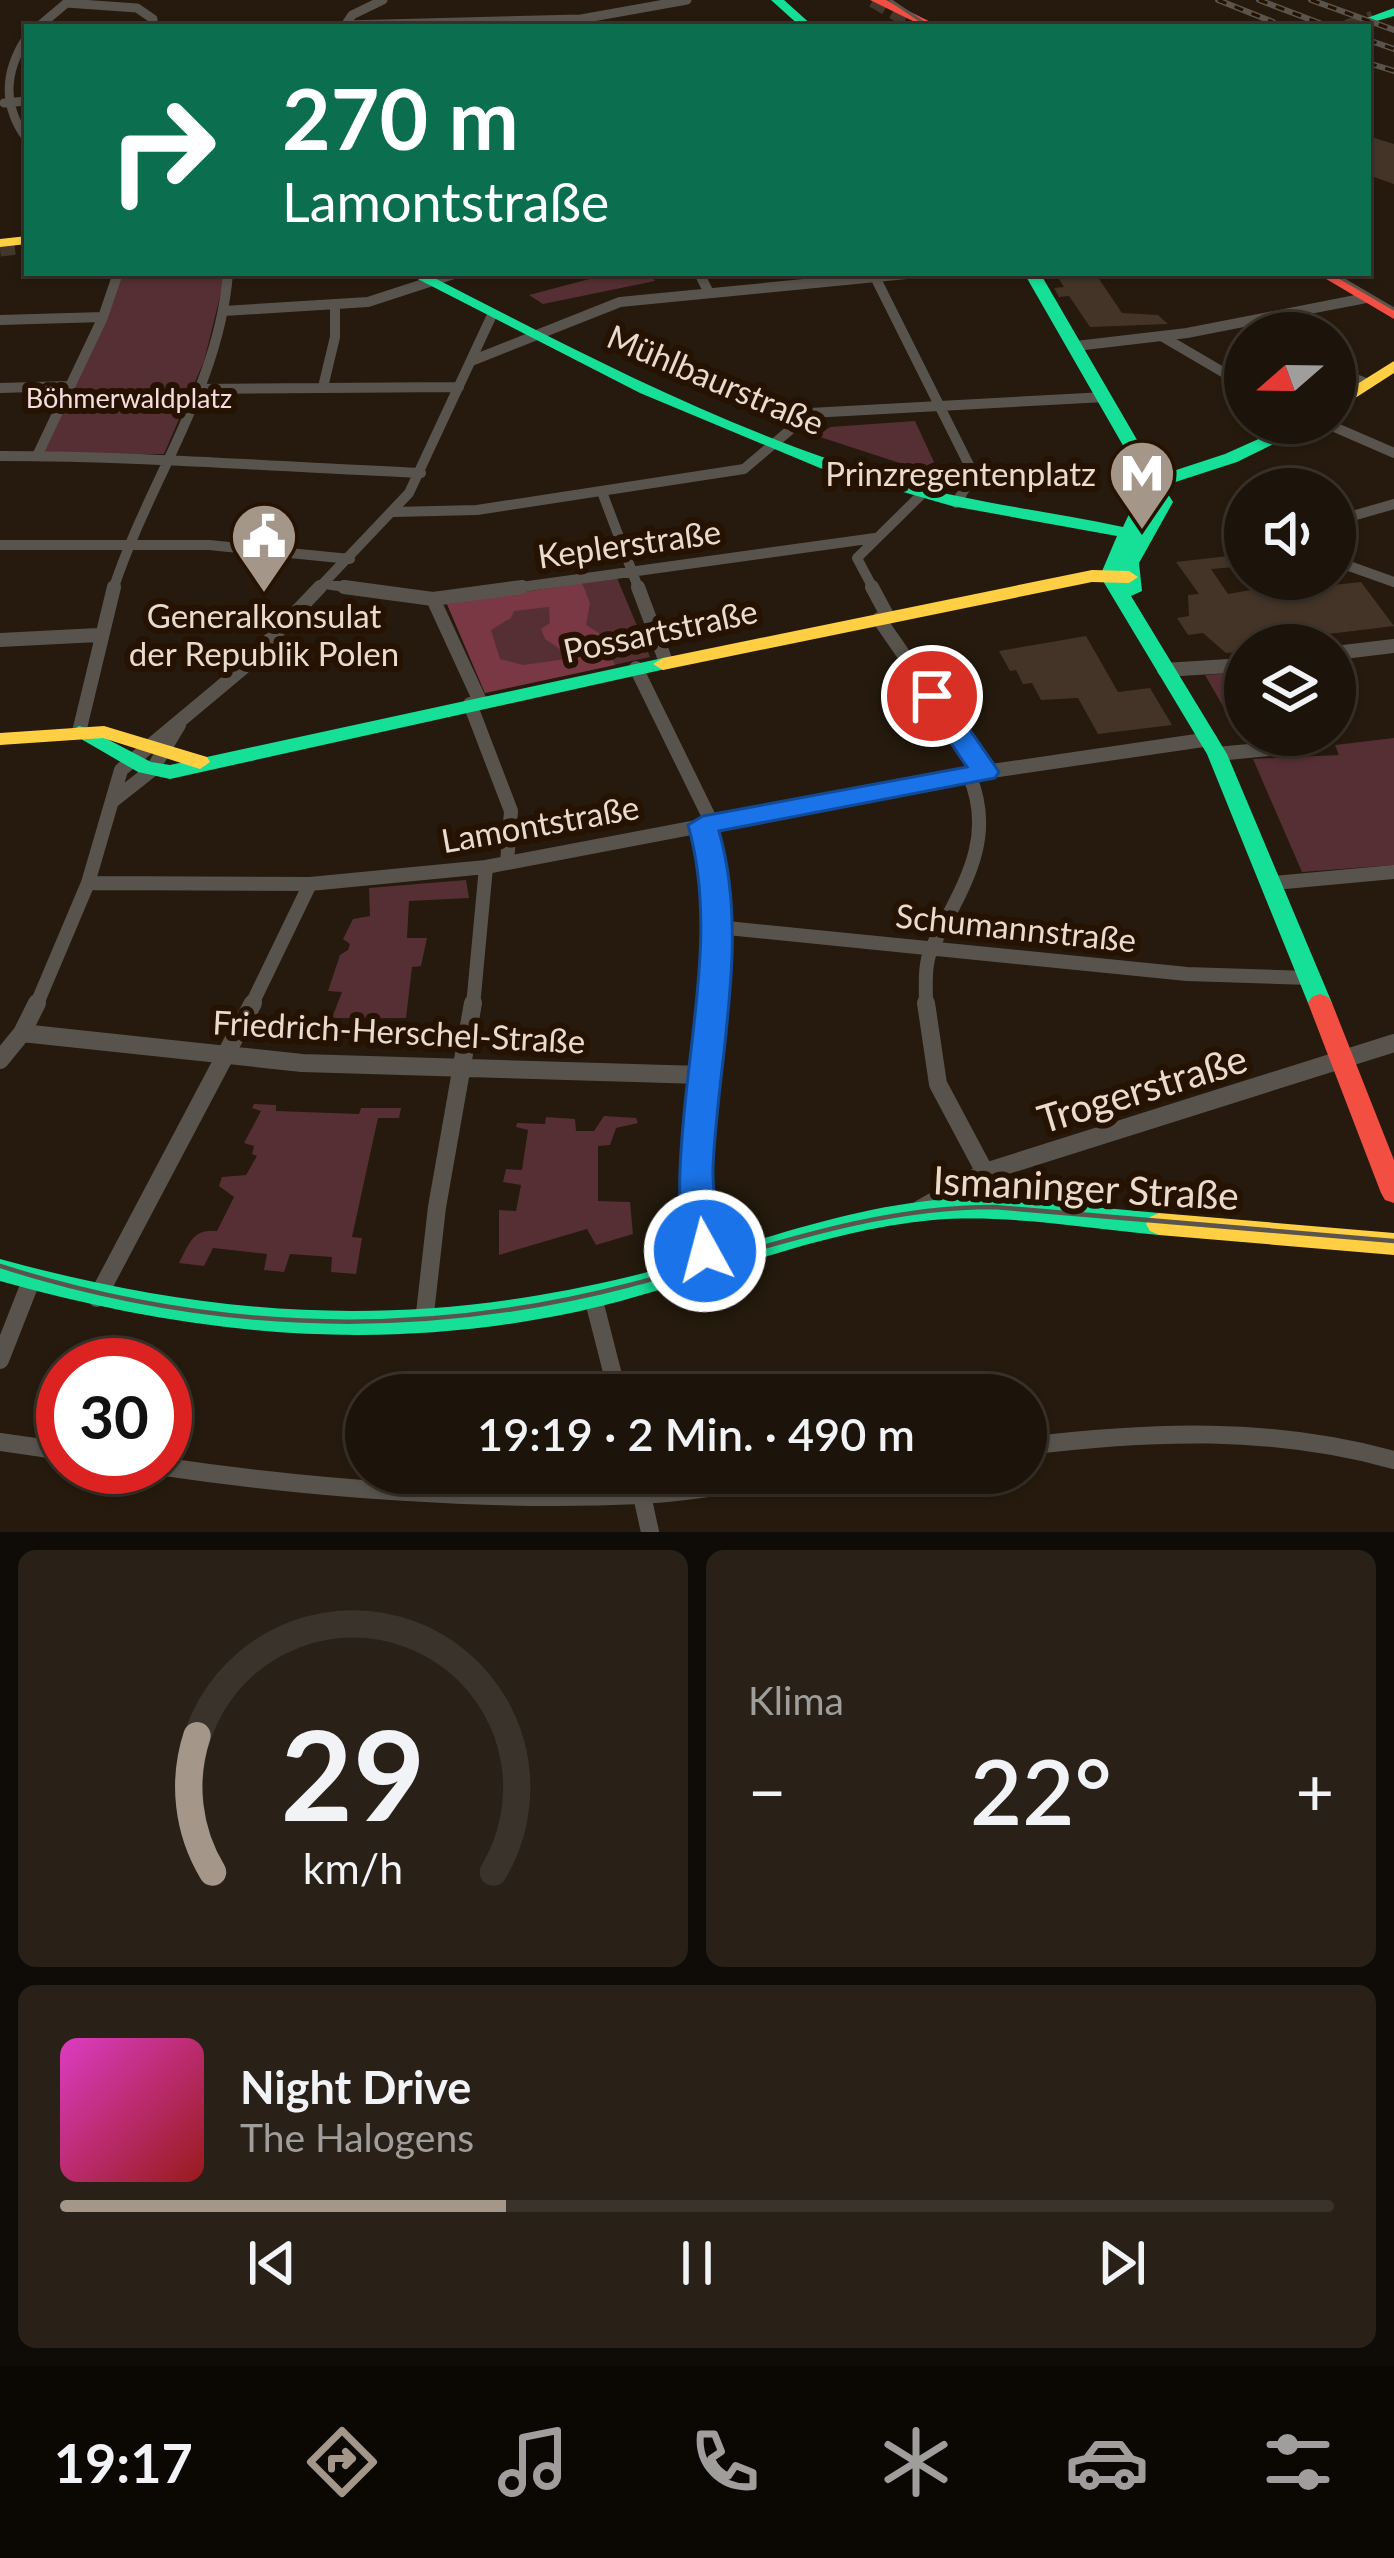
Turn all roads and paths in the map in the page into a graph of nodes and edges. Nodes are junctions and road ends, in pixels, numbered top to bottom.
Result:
1 (687, 0) edge
2 (777, 0) edge
3 (872, 0) edge
4 (68, 2) edge
5 (383, 2) edge
6 (580, 19) edge
7 (42, 24) edge
8 (152, 24) edge
9 (346, 24) edge
10 (379, 24) edge
11 (805, 24) edge
12 (914, 24) edge
13 (928, 24) edge
14 (24, 43) edge
15 (24, 101) edge
16 (4, 104) junction
17 (24, 134) edge
18 (117, 276) edge
19 (228, 276) edge
20 (700, 276) edge
21 (854, 276) edge
22 (875, 276) edge
23 (1034, 276) edge
24 (1329, 276) edge
25 (1352, 276) edge
26 (423, 278) edge
27 (708, 291) junction
28 (1366, 298) junction
29 (1394, 300) edge
30 (335, 306) junction
31 (224, 311) junction
32 (1295, 312) edge
33 (1394, 314) edge
34 (492, 315) junction
35 (103, 317) junction
36 (0, 320) edge
37 (1224, 326) edge
38 (532, 334) junction
39 (1163, 337) junction
40 (1076, 346) junction
41 (471, 361) junction
42 (1394, 366) edge
43 (1224, 374) edge
44 (1356, 379) edge
45 (1369, 384) junction
46 (69, 386) junction
47 (459, 386) junction
48 (323, 387) junction
49 (0, 388) edge
50 (197, 389) junction
51 (1356, 392) edge
52 (1105, 397) junction
53 (941, 405) junction
54 (1356, 436) edge
55 (1262, 444) edge
56 (770, 445) junction
57 (1394, 453) edge
58 (0, 456) edge
59 (37, 456) junction
60 (164, 461) junction
61 (421, 473) junction
62 (1151, 484) junction
63 (602, 491) junction
64 (923, 493) junction
65 (956, 503) junction
66 (1394, 504) edge
67 (393, 512) junction
68 (1356, 514) edge
69 (1138, 535) junction
70 (875, 538) junction
71 (0, 545) edge
72 (128, 545) junction
73 (350, 559) junction
74 (1356, 568) edge
75 (628, 571) junction
76 (1119, 576) junction
77 (1394, 582) edge
78 (325, 584) junction
79 (433, 599) junction
80 (884, 618) junction
81 (98, 634) junction
82 (0, 640) edge
83 (1394, 646) edge
84 (1356, 651) edge
85 (666, 662) junction
86 (1224, 666) edge
87 (636, 668) junction
88 (1172, 670) junction
89 (475, 703) junction
90 (79, 733) junction
91 (0, 739) edge
92 (1214, 746) junction
93 (1224, 746) edge
94 (149, 757) junction
95 (977, 774) junction
96 (114, 800) junction
97 (707, 824) junction
98 (508, 863) junction
99 (486, 866) junction
100 (1394, 872) edge
101 (88, 883) junction
102 (1274, 883) junction
103 (310, 884) junction
104 (717, 927) junction
105 (931, 950) junction
106 (1310, 978) junction
107 (22, 1033) junction
108 (1394, 1043) edge
109 (228, 1055) junction
110 (0, 1060) edge
111 (1342, 1061) junction
112 (462, 1067) junction
113 (701, 1075) junction
114 (985, 1172) junction
115 (1394, 1193) edge
116 (994, 1210) junction
117 (916, 1211) junction
118 (1394, 1244) edge
119 (707, 1265) junction
120 (0, 1270) edge
121 (31, 1281) junction
122 (593, 1297) junction
123 (97, 1298) junction
124 (424, 1322) junction
125 (0, 1360) edge
126 (613, 1374) edge
127 (0, 1442) edge
128 (1047, 1443) edge
129 (36, 1447) edge
130 (1394, 1460) edge
131 (192, 1471) edge
132 (650, 1494) edge
133 (642, 1495) junction
134 (650, 1532) edge

1 - 6 street
2 - 11 street
3 - 12 street
3 - 13 street
4 - 7 street
4 - 8 street
5 - 9 street
5 - 10 street
6 - 10 street
14 - 16 street
15 - 16 street
16 - 17 street
18 - 35 street
19 - 31 street
20 - 27 street
21 - 27 street
22 - 53 street
23 - 40 street
24 - 28 street
25 - 29 street
26 - 30 street
26 - 34 street, Mühlbaurstraße
27 - 38 street
28 - 32 street
28 - 33 street
30 - 31 street
30 - 48 street
31 - 50 street
34 - 38 street, Mühlbaurstraße
34 - 41 street
35 - 36 street
35 - 46 street
37 - 39 street
38 - 41 street
38 - 56 street, Mühlbaurstraße
39 - 40 street
39 - 43 street
40 - 52 street
41 - 47 street
42 - 45 street
44 - 45 street
45 - 51 street
46 - 49 street
46 - 59 street
47 - 48 street
47 - 61 street
48 - 50 street
50 - 60 street
52 - 53 street
52 - 62 street
53 - 56 street
53 - 65 street
54 - 57 street
55 - 62 street
56 - 63 street
56 - 64 street, Mühlbaurstraße
58 - 59 street
59 - 60 street
60 - 61 street
60 - 72 street
61 - 67 street
62 - 69 street
63 - 67 street
63 - 75 street
64 - 65 street, Mühlbaurstraße
64 - 70 street
65 - 69 street, Mühlbaurstraße
66 - 68 street
67 - 73 street
69 - 76 street
70 - 75 street, Keplerstraße
70 - 80 street
71 - 72 street
72 - 73 street
72 - 81 street
73 - 78 street
74 - 77 street
75 - 79 street, Keplerstraße
75 - 85 street
76 - 80 street, Possartstraße
76 - 88 street
78 - 79 street, Keplerstraße
78 - 94 street
79 - 89 street
80 - 85 street, Possartstraße
80 - 95 street
81 - 82 street
81 - 90 street
83 - 84 street
85 - 87 street, Possartstraße
86 - 88 street
87 - 89 street, Possartstraße
87 - 97 street
88 - 92 street
89 - 94 street, Possartstraße
89 - 98 street
90 - 91 street
90 - 94 street
92 - 93 street
92 - 95 street, Lamontstraße
92 - 102 street
94 - 96 street
94 - 96 street
95 - 97 street, Lamontstraße
95 - 105 street
96 - 101 street
97 - 98 street, Lamontstraße
97 - 104 street
98 - 99 street, Lamontstraße
99 - 103 street, Lamontstraße
99 - 112 street
100 - 102 street
101 - 103 street, Lamontstraße
101 - 107 street
102 - 106 street
103 - 109 street
104 - 105 street, Schumannstraße
104 - 113 street
105 - 106 street, Schumannstraße
105 - 114 street
106 - 111 street
107 - 109 street, Friedrich-Herschel-Straße
107 - 110 street
108 - 111 street, Trogerstraße
109 - 112 street, Friedrich-Herschel-Straße
109 - 123 street
111 - 114 street, Trogerstraße
111 - 115 street
112 - 113 street, Friedrich-Herschel-Straße
112 - 124 street
113 - 119 street
114 - 116 street
114 - 117 street, Trogerstraße
116 - 117 street, Ismaninger Straße
116 - 118 street, Ismaninger Straße
117 - 119 street, Ismaninger Straße
119 - 122 street, Ismaninger Straße
120 - 121 street, Ismaninger Straße
121 - 123 street, Ismaninger Straße
121 - 125 street
122 - 124 street, Ismaninger Straße
122 - 126 street
123 - 124 street, Ismaninger Straße
127 - 129 street
128 - 130 street
131 - 133 street
132 - 133 street
133 - 134 street

